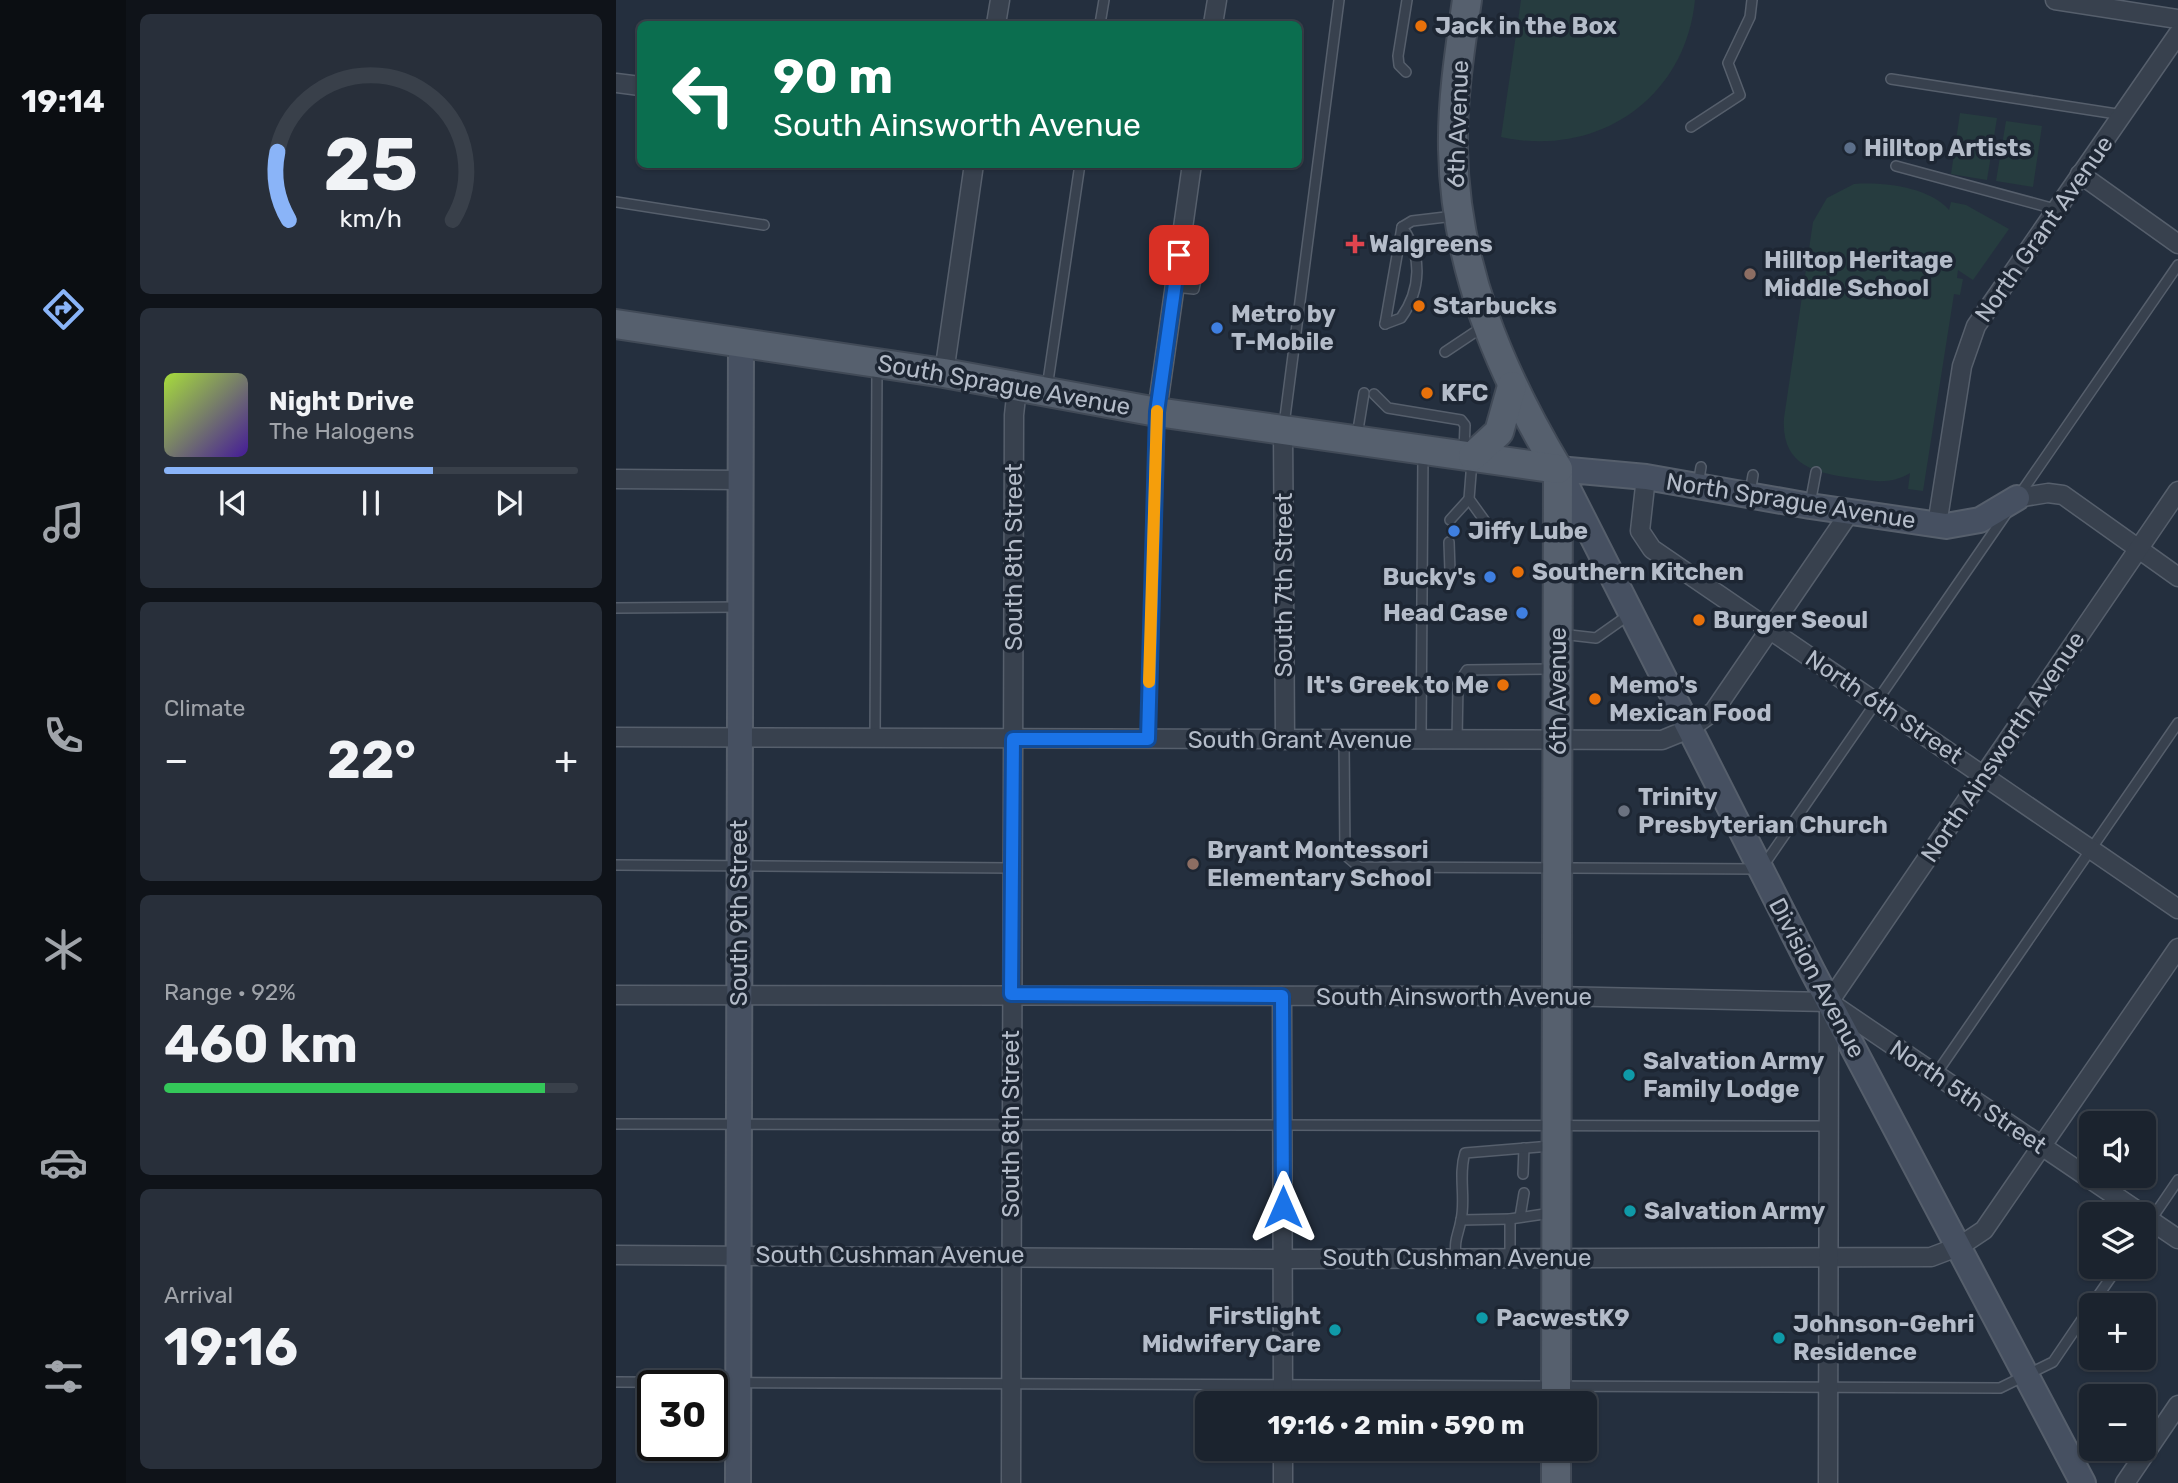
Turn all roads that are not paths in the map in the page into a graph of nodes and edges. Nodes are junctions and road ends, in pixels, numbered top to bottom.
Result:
1 (1000, 0) edge
2 (1104, 0) edge
3 (1217, 0) edge
4 (1339, 0) edge
5 (1407, 0) edge
6 (1467, 0) edge
7 (1752, 0) edge
8 (2055, 0) edge
9 (2178, 19) edge
10 (996, 21) edge
11 (1100, 21) edge
12 (1214, 21) edge
13 (2178, 34) edge
14 (1406, 72) dead end
15 (1891, 79) dead end
16 (616, 83) edge
17 (637, 86) edge
18 (2123, 115) junction
19 (1691, 127) dead end
20 (1896, 166) dead end
21 (973, 168) edge
22 (1079, 168) edge
23 (1191, 168) edge
24 (2080, 174) junction
25 (616, 202) edge
26 (2055, 209) junction
27 (1457, 216) junction
28 (764, 225) dead end
29 (1402, 228) junction
30 (2178, 244) edge
31 (2178, 265) edge
32 (616, 324) edge
33 (1486, 324) junction
34 (741, 342) junction
35 (1445, 352) dead end
36 (877, 363) junction
37 (944, 373) junction
38 (1512, 386) junction
39 (1017, 388) junction
40 (1046, 394) junction
41 (1157, 412) junction
42 (1283, 430) junction
43 (1357, 439) junction
44 (1423, 448) junction
45 (1469, 455) junction
46 (1558, 469) junction
47 (1816, 472) dead end
48 (1646, 477) junction
49 (616, 479) edge
50 (741, 480) junction
51 (2178, 491) edge
52 (2017, 498) junction
53 (1469, 499) junction
54 (1810, 506) junction
55 (1850, 512) junction
56 (1450, 520) dead end
57 (1937, 525) junction
58 (1487, 535) dead end
59 (1449, 542) dead end
60 (2138, 549) junction
61 (1450, 571) dead end
62 (2178, 577) edge
63 (741, 607) junction
64 (616, 608) edge
65 (1631, 613) junction
66 (1771, 629) junction
67 (1559, 634) junction
68 (1559, 669) junction
69 (1877, 702) junction
70 (2178, 723) edge
71 (1689, 729) junction
72 (616, 737) edge
73 (740, 738) junction
74 (875, 738) junction
75 (1013, 739) junction
76 (1148, 739) junction
77 (1285, 740) junction
78 (1344, 740) junction
79 (1420, 740) junction
80 (1457, 740) junction
81 (1558, 740) junction
82 (1983, 775) junction
83 (2091, 849) junction
84 (616, 865) edge
85 (739, 866) junction
86 (1558, 867) junction
87 (1012, 868) junction
88 (1761, 869) junction
89 (2178, 909) edge
90 (2178, 948) edge
91 (1011, 994) junction
92 (616, 995) edge
93 (739, 995) junction
94 (1282, 996) junction
95 (1556, 996) junction
96 (1829, 1003) junction
97 (1936, 1074) junction
98 (616, 1124) edge
99 (739, 1124) junction
100 (1012, 1125) junction
101 (1284, 1125) junction
102 (1829, 1126) junction
103 (1557, 1136) junction
104 (2042, 1146) junction
105 (1524, 1149) junction
106 (1523, 1174) dead end
107 (2178, 1180) edge
108 (1524, 1193) dead end
109 (2120, 1202) edge
110 (2156, 1207) edge
111 (1557, 1213) junction
112 (1515, 1218) junction
113 (1461, 1220) junction
114 (2156, 1227) edge
115 (2178, 1240) edge
116 (1960, 1247) junction
117 (616, 1255) edge
118 (739, 1255) junction
119 (1011, 1255) junction
120 (1510, 1257) junction
121 (1556, 1257) junction
122 (1456, 1258) junction
123 (1829, 1258) junction
124 (1283, 1259) junction
125 (2079, 1324) edge
126 (2027, 1376) junction
127 (616, 1382) edge
128 (738, 1382) junction
129 (1011, 1383) junction
130 (1283, 1384) junction
131 (1829, 1387) junction
132 (1283, 1391) edge
133 (1474, 1391) edge
134 (1556, 1391) edge
135 (1597, 1393) edge
136 (2178, 1405) edge
137 (1283, 1461) edge
138 (1556, 1461) edge
139 (738, 1483) edge
140 (1010, 1483) edge
141 (1283, 1483) edge
142 (1556, 1483) edge
143 (1828, 1483) edge
144 (2083, 1483) edge
145 (2125, 1483) edge

1 - 10 street
2 - 11 lane
3 - 12 street
4 - 42 lane
5 - 14 lane
6 - 27 main road, 6th Avenue
7 - 19 lane
8 - 9 street
13 - 18 street, North Grant Avenue
15 - 18 lane
16 - 17 street
18 - 24 street, North Grant Avenue
20 - 26 lane
21 - 37 street
22 - 40 lane
23 - 41 street
24 - 26 street, North Grant Avenue
24 - 30 street
25 - 28 lane
26 - 57 street, North Grant Avenue
27 - 29 lane
27 - 33 main road, 6th Avenue
29 - 29 lane
31 - 52 lane
32 - 34 main road, South Sprague Avenue
33 - 35 lane
33 - 38 main road, 6th Avenue
34 - 36 main road, South Sprague Avenue
34 - 50 street, South 9th Street
36 - 37 main road, South Sprague Avenue
36 - 74 lane
37 - 39 main road, South Sprague Avenue
38 - 45 main road
38 - 46 main road, 6th Avenue
39 - 40 main road, South Sprague Avenue
39 - 75 street, South 8th Street
40 - 41 main road, South Sprague Avenue
41 - 42 main road, South Sprague Avenue
41 - 76 lane
42 - 43 main road, South Sprague Avenue
42 - 77 street, South 7th Street
43 - 44 main road, South Sprague Avenue
43 - 45 lane
44 - 45 main road, South Sprague Avenue
44 - 79 lane
45 - 46 main road, South Sprague Avenue
45 - 53 lane
46 - 48 street, North Sprague Avenue
46 - 65 street, Division Avenue
46 - 67 main road, 6th Avenue
47 - 54 lane
48 - 54 street, North Sprague Avenue
48 - 66 street, North 6th Street
49 - 50 street
50 - 63 street, South 9th Street
51 - 60 street, North Ainsworth Avenue
52 - 57 street, North Sprague Avenue
52 - 60 street
52 - 69 lane
53 - 56 lane
53 - 58 lane
54 - 55 street, North Sprague Avenue
55 - 57 street, North Sprague Avenue
55 - 66 street
59 - 61 lane
60 - 62 street
60 - 82 street, North Ainsworth Avenue
63 - 64 lane
63 - 73 street, South 9th Street
65 - 67 lane
65 - 71 street, Division Avenue
66 - 69 street, North 6th Street
66 - 71 street
67 - 68 main road, 6th Avenue
68 - 80 lane
68 - 81 main road, 6th Avenue
69 - 82 street, North 6th Street
69 - 88 lane
70 - 83 lane
71 - 81 street, South Grant Avenue
71 - 88 street, Division Avenue
72 - 73 street, South Grant Avenue
73 - 74 street, South Grant Avenue
73 - 85 street, South 9th Street
74 - 75 street, South Grant Avenue
75 - 76 street, South Grant Avenue
75 - 87 street, South 8th Street
76 - 77 street, South Grant Avenue
77 - 78 street, South Grant Avenue
78 - 79 street, South Grant Avenue
78 - 86 lane
79 - 80 street, South Grant Avenue
80 - 81 street, South Grant Avenue
81 - 86 main road, 6th Avenue
82 - 83 street, North 6th Street
82 - 96 street, North Ainsworth Avenue
83 - 89 street, North 6th Street
83 - 97 lane
84 - 85 lane
85 - 87 lane
85 - 93 street, South 9th Street
86 - 88 lane
86 - 95 main road, 6th Avenue
87 - 91 street, South 8th Street
88 - 96 street, Division Avenue
90 - 104 street
91 - 93 street, South Ainsworth Avenue
91 - 94 street, South Ainsworth Avenue
91 - 100 street, South 8th Street
92 - 93 street, South Ainsworth Avenue
93 - 99 street, South 9th Street
94 - 95 street, South Ainsworth Avenue
94 - 101 street
95 - 96 street, South Ainsworth Avenue
95 - 103 main road, 6th Avenue
96 - 97 street, North 5th Street
96 - 102 street
96 - 116 street, Division Avenue
97 - 104 street, North 5th Street
98 - 99 lane
99 - 100 lane
99 - 118 street, South 9th Street
100 - 101 lane
100 - 119 street, South 8th Street
101 - 103 lane
101 - 124 street
102 - 103 lane
102 - 123 street
103 - 105 lane
103 - 111 main road, 6th Avenue
104 - 109 street, North 5th Street
104 - 116 street
105 - 106 lane
105 - 113 lane
107 - 110 lane
108 - 112 lane
111 - 112 lane
111 - 121 main road, 6th Avenue
112 - 113 lane
112 - 120 lane
113 - 122 lane
114 - 115 street, North 5th Street
116 - 123 street, South Cushman Avenue
116 - 126 street, Division Avenue
117 - 118 street, South Cushman Avenue
118 - 119 street, South Cushman Avenue
118 - 128 street, South 9th Street
119 - 124 street, South Cushman Avenue
119 - 129 street, South 8th Street
120 - 121 street, South Cushman Avenue
120 - 122 street, South Cushman Avenue
121 - 123 street, South Cushman Avenue
121 - 134 main road, 6th Avenue
122 - 124 street, South Cushman Avenue
123 - 131 street
124 - 130 street
125 - 126 lane
126 - 131 lane
126 - 144 street, Division Avenue
127 - 128 lane
128 - 129 lane
128 - 139 street, South 9th Street
129 - 130 lane
129 - 140 street, South 8th Street
130 - 132 street
130 - 133 lane
131 - 135 lane
131 - 143 street
136 - 145 street
137 - 141 street
138 - 142 main road

